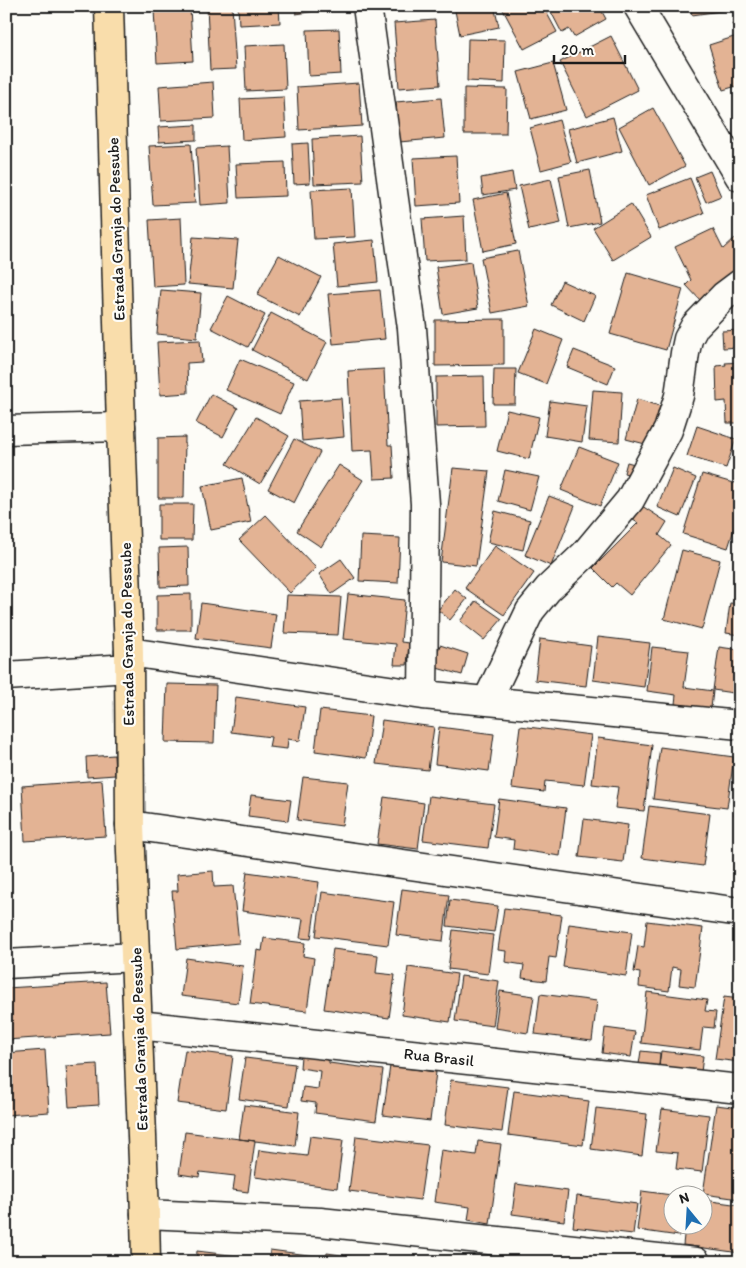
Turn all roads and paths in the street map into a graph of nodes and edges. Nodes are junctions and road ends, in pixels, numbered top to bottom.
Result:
1 (109, 6) edge
2 (367, 6) edge
3 (638, 6) edge
4 (739, 171) edge
5 (740, 284) edge
6 (121, 427) junction
7 (6, 430) edge
8 (129, 660) junction
9 (6, 676) edge
10 (423, 695) junction
11 (487, 701) junction
12 (740, 725) edge
13 (130, 825) junction
14 (740, 912) edge
15 (135, 957) junction
16 (6, 964) edge
17 (138, 1025) junction
18 (740, 1089) edge
19 (145, 1214) junction
20 (146, 1262) edge
21 (696, 1262) edge

1 - 6 main road, Estrada Granja do Pessube
2 - 10 street
3 - 4 street
5 - 11 street
6 - 7 street
6 - 8 main road, Estrada Granja do Pessube
8 - 9 street
8 - 10 street
8 - 13 main road, Estrada Granja do Pessube
10 - 11 street
11 - 12 street
13 - 14 street
13 - 15 main road, Estrada Granja do Pessube
15 - 16 street
15 - 17 main road, Estrada Granja do Pessube
17 - 18 street, Rua Brasil
17 - 19 main road, Estrada Granja do Pessube
19 - 20 main road, Estrada Granja do Pessube
19 - 21 street

